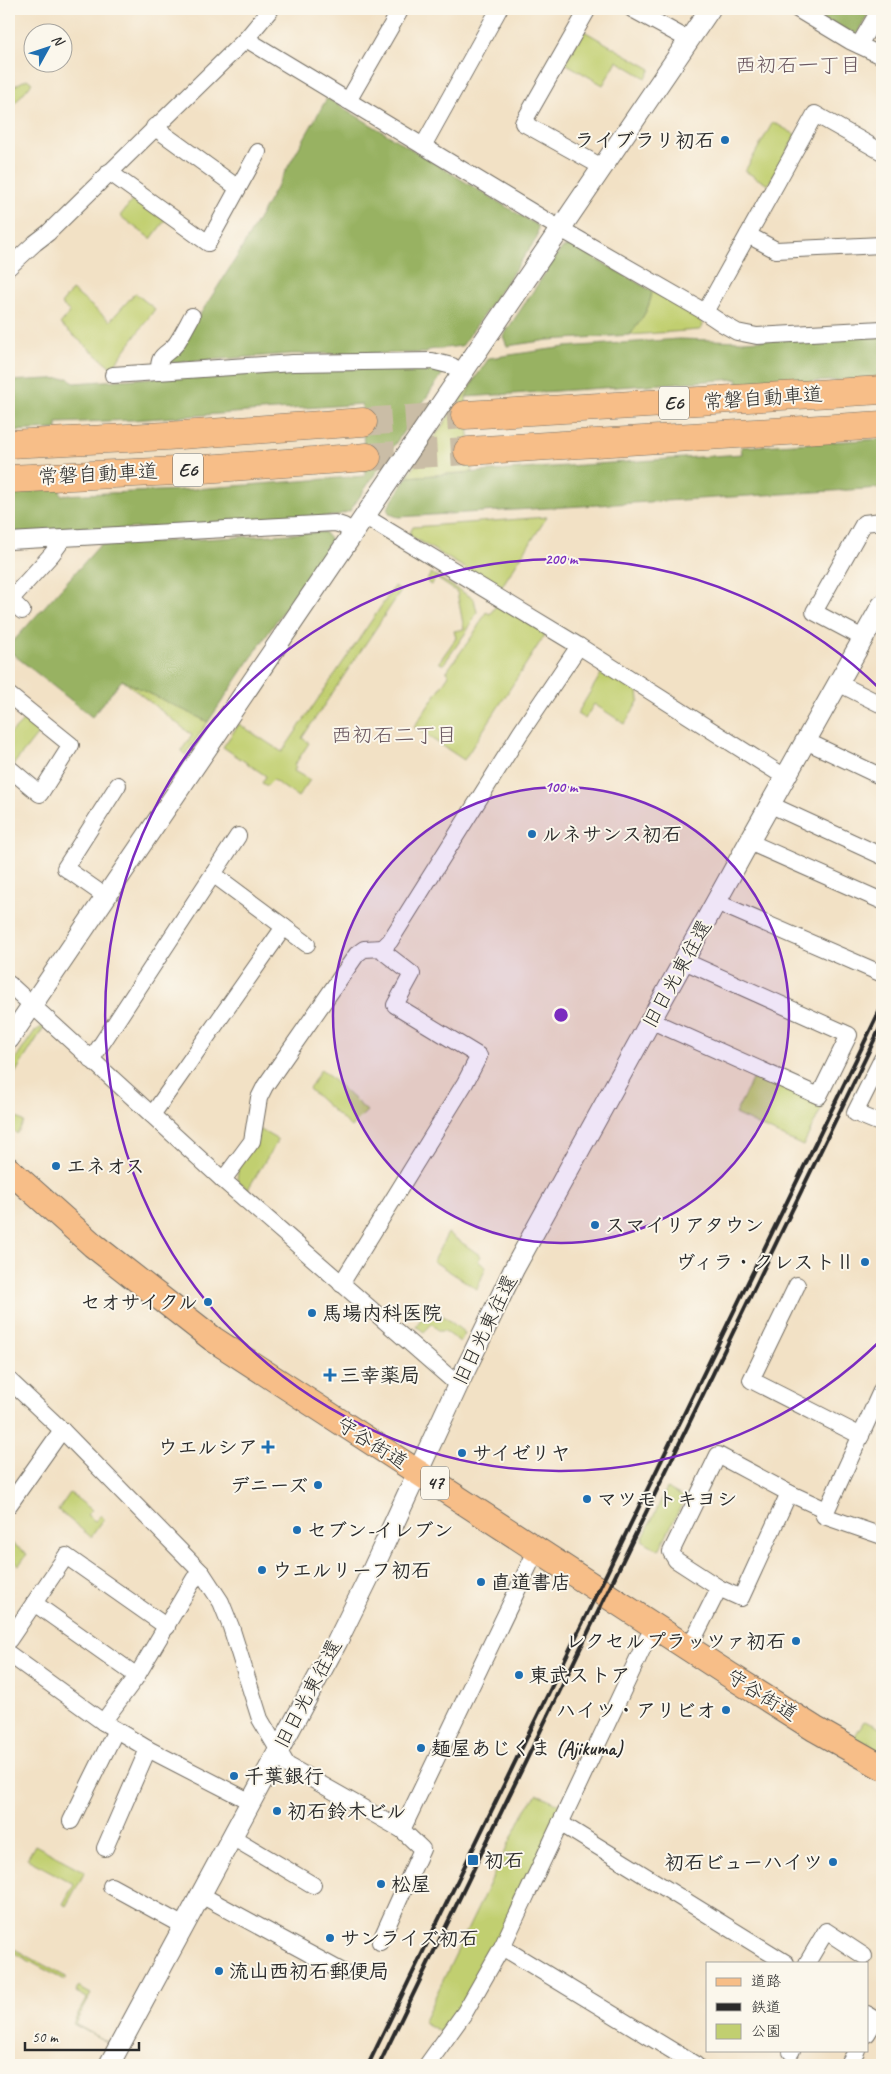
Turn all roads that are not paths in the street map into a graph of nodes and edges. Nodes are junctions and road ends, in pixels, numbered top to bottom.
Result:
1 (271, 9) edge
2 (402, 9) edge
3 (499, 9) edge
4 (588, 9) edge
5 (632, 9) edge
6 (710, 9) edge
7 (797, 9) edge
8 (880, 9) edge
9 (246, 39) junction
10 (689, 40) junction
11 (859, 45) junction
12 (882, 56) edge
13 (348, 101) junction
14 (154, 127) junction
15 (423, 146) junction
16 (258, 152) dead end
17 (882, 152) edge
18 (602, 167) junction
19 (109, 172) junction
20 (238, 188) junction
21 (560, 228) junction
22 (748, 235) junction
23 (882, 245) edge
24 (9, 267) edge
25 (705, 312) junction
26 (192, 316) dead end
27 (882, 329) edge
28 (159, 372) junction
29 (462, 372) junction
30 (113, 375) dead end
31 (882, 390) edge
32 (465, 415) tunnel mouth
33 (363, 422) tunnel mouth
34 (882, 425) edge
35 (9, 444) edge
36 (468, 451) tunnel mouth
37 (367, 457) tunnel mouth
38 (9, 479) edge
39 (364, 516) junction
40 (882, 521) edge
41 (352, 533) junction
42 (63, 539) junction
43 (9, 542) edge
44 (14, 603) edge
45 (882, 605) edge
46 (864, 638) junction
47 (579, 646) junction
48 (838, 683) junction
49 (9, 695) edge
50 (882, 705) edge
51 (806, 741) junction
52 (9, 768) edge
53 (882, 777) edge
54 (785, 778) junction
55 (118, 785) dead end
56 (771, 805) junction
57 (238, 836) dead end
58 (749, 842) junction
59 (882, 856) edge
60 (213, 874) junction
61 (105, 896) junction
62 (882, 901) edge
63 (716, 902) junction
64 (284, 927) junction
65 (307, 944) dead end
66 (383, 948) junction
67 (684, 961) junction
68 (882, 968) edge
69 (9, 984) edge
70 (32, 1005) junction
71 (652, 1021) junction
72 (9, 1039) edge
73 (882, 1058) edge
74 (92, 1060) junction
75 (152, 1115) junction
76 (882, 1124) edge
77 (9, 1170) edge
78 (224, 1180) junction
79 (341, 1284) junction
80 (797, 1286) dead end
81 (9, 1380) edge
82 (458, 1385) junction
83 (882, 1389) edge
84 (62, 1430) junction
85 (861, 1436) junction
86 (418, 1472) junction
87 (789, 1493) junction
88 (9, 1505) edge
89 (826, 1510) junction
90 (882, 1536) edge
91 (536, 1549) junction
92 (202, 1573) junction
93 (719, 1588) junction
94 (34, 1603) junction
95 (656, 1626) junction
96 (167, 1627) junction
97 (9, 1640) edge
98 (689, 1648) junction
99 (11, 1660) edge
100 (137, 1676) junction
101 (110, 1726) junction
102 (148, 1749) junction
103 (278, 1750) junction
104 (882, 1767) edge
105 (251, 1802) junction
106 (71, 1821) dead end
107 (560, 1823) junction
108 (402, 1830) junction
109 (232, 1836) junction
110 (105, 1848) dead end
111 (313, 1885) dead end
112 (111, 1886) dead end
113 (201, 1895) junction
114 (184, 1926) junction
115 (380, 1942) dead end
116 (502, 1947) junction
117 (864, 1956) dead end
118 (784, 1962) edge
119 (808, 1962) edge
120 (343, 1972) dead end
121 (875, 2019) edge
122 (868, 2032) edge
123 (856, 2052) edge
124 (109, 2065) edge
125 (427, 2065) edge
126 (696, 2065) edge
127 (848, 2065) edge

1 - 9 street
2 - 13 street
3 - 15 street
4 - 18 street
5 - 10 street
6 - 10 street
7 - 11 street
8 - 11 street
9 - 13 street
9 - 14 street
10 - 18 street
11 - 12 street
13 - 15 street
14 - 19 street
14 - 20 street
15 - 21 street
16 - 20 street
17 - 22 street
18 - 21 street
19 - 20 street
19 - 24 street
21 - 25 street
21 - 29 street
22 - 23 street
22 - 25 street
25 - 27 street
26 - 28 street
28 - 29 street
28 - 30 street
29 - 39 street
31 - 32 highway, 常磐自動車道 / E6
33 - 35 highway, 常磐自動車道 / E6
34 - 36 highway, 常磐自動車道 / E6
37 - 38 highway, 常磐自動車道 / E6
39 - 41 street
39 - 47 street
40 - 46 street
41 - 42 street
41 - 61 street
42 - 43 street
42 - 44 street
45 - 46 street, 旧日光東往還
46 - 48 street, 旧日光東往還
47 - 54 street
47 - 66 street
48 - 50 street
48 - 51 street, 旧日光東往還
49 - 52 street
51 - 53 street
51 - 54 street, 旧日光東往還
54 - 56 street, 旧日光東往還
55 - 61 street
56 - 58 street, 旧日光東往還
56 - 59 street
57 - 60 street
58 - 62 street
58 - 63 street, 旧日光東往還
60 - 64 street
60 - 74 street
61 - 70 street
63 - 67 street, 旧日光東往還
63 - 68 street
64 - 65 street
64 - 75 street
66 - 78 street
66 - 79 street
67 - 71 street, 旧日光東往還
67 - 71 street
69 - 70 street
70 - 72 street
70 - 74 street
71 - 82 street, 旧日光東往還
73 - 76 street
74 - 75 street
75 - 78 street
77 - 86 main road, 守谷街道 / 47
78 - 79 street
79 - 82 street
80 - 85 street
81 - 84 street
82 - 86 street, 旧日光東往還
83 - 85 street
84 - 88 street
84 - 92 street
85 - 89 street
86 - 91 main road, 守谷街道 / 47
86 - 103 street, 旧日光東往還
87 - 89 street
87 - 93 street
87 - 93 street
89 - 90 street
91 - 95 main road, 守谷街道 / 47
91 - 108 street
92 - 96 street
92 - 103 street
93 - 98 street
94 - 96 street
94 - 97 street
94 - 100 street
95 - 98 main road, 守谷街道 / 47
95 - 107 street
96 - 100 street
98 - 104 main road, 守谷街道 / 47
99 - 101 street
100 - 101 street
101 - 102 street
101 - 106 street
102 - 105 street
102 - 110 street
103 - 105 street, 旧日光東往還
103 - 108 street
105 - 109 street, 旧日光東往還
107 - 116 street
107 - 118 street
108 - 115 street
109 - 111 street
109 - 113 street, 旧日光東往還
112 - 114 street
113 - 114 street, 旧日光東往還
113 - 120 street
114 - 124 street, 旧日光東往還
116 - 125 street
116 - 126 street
117 - 119 street
121 - 122 street
123 - 127 street

